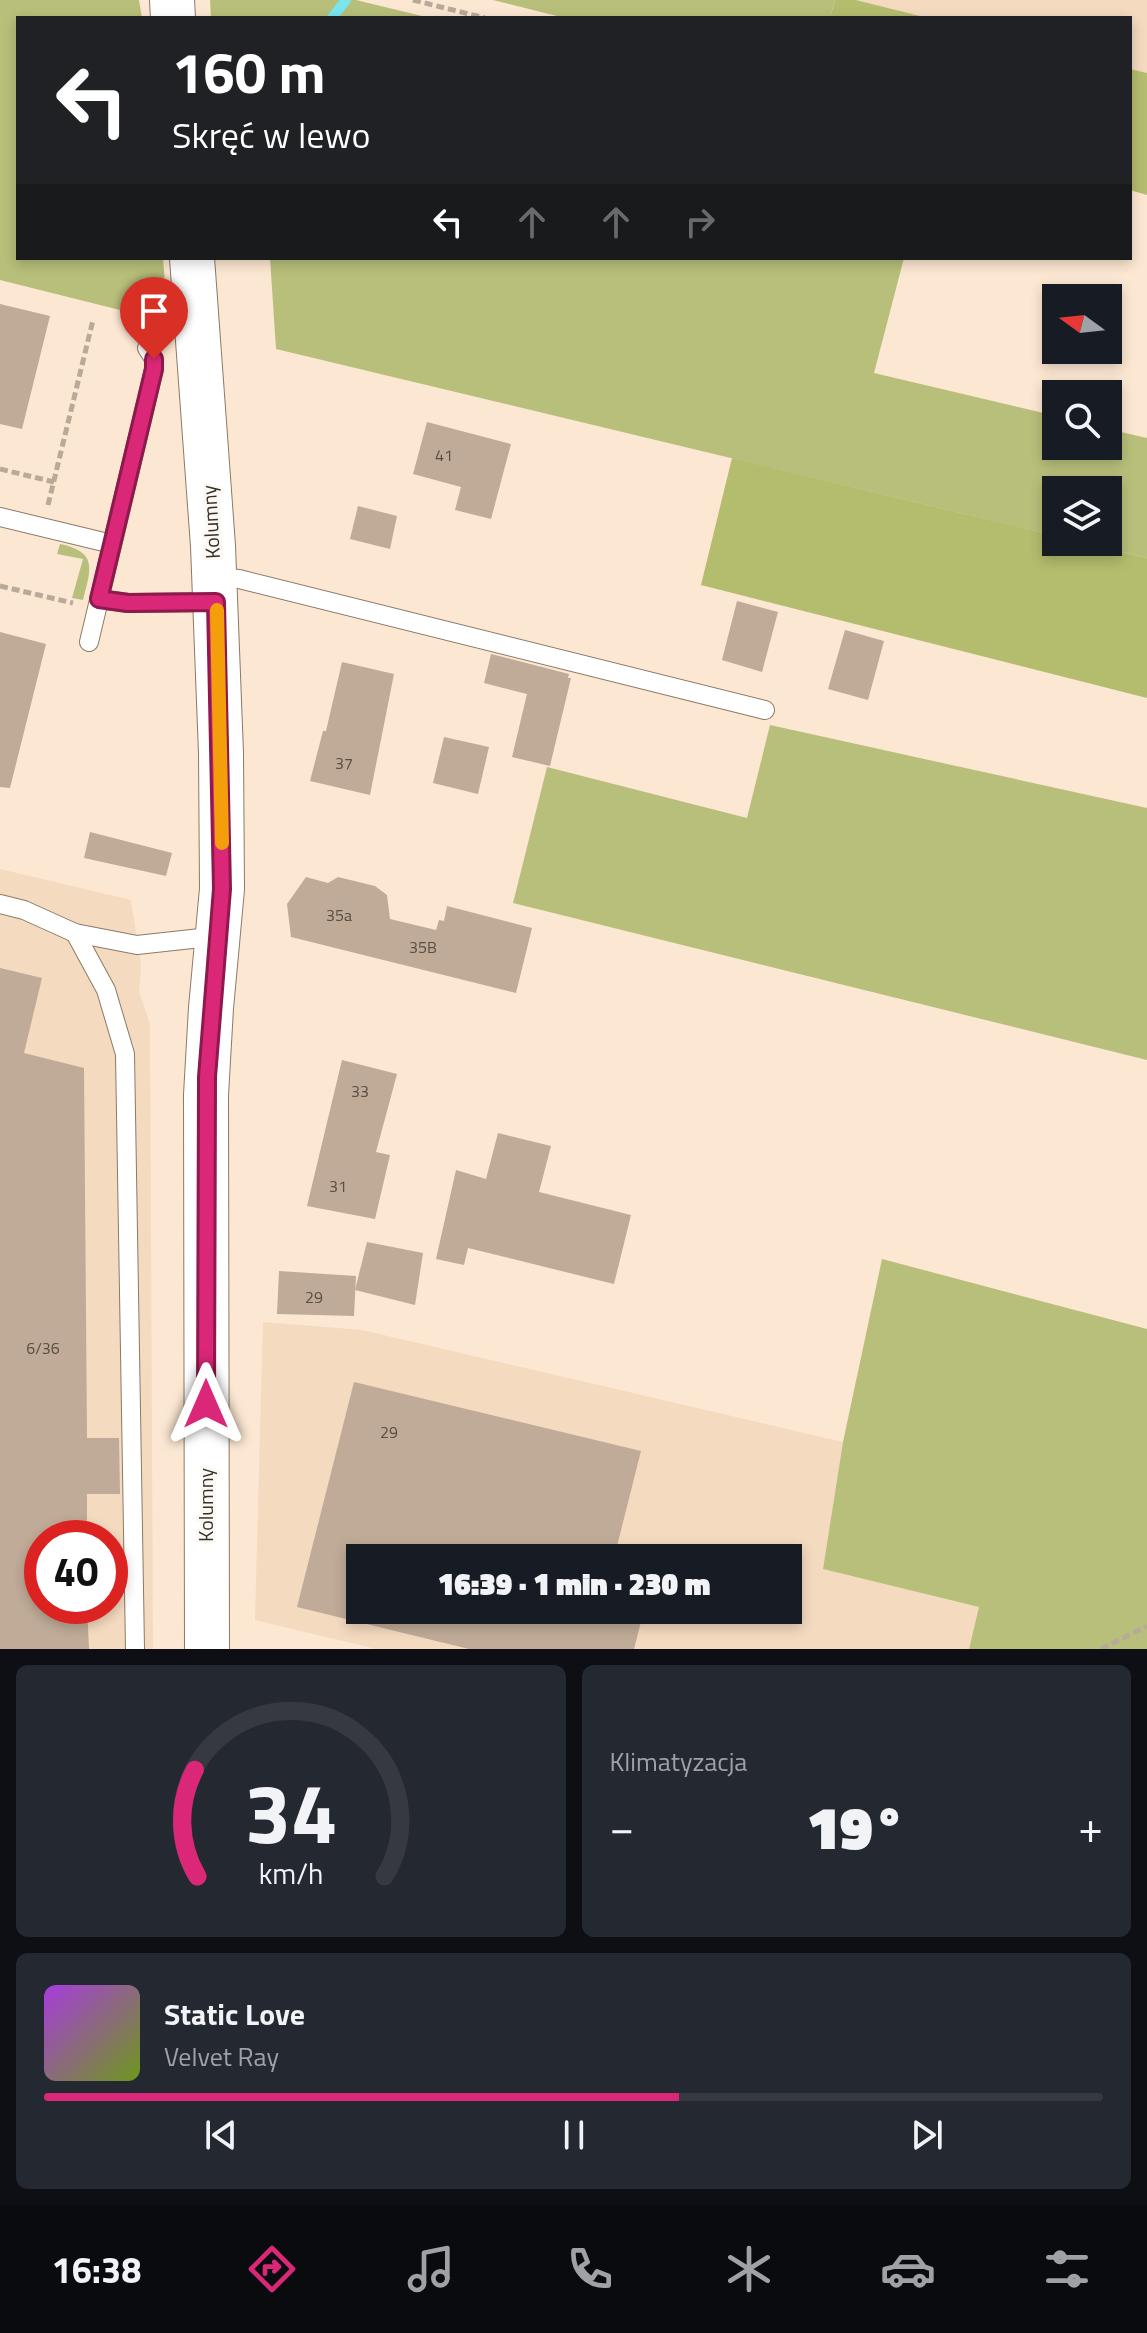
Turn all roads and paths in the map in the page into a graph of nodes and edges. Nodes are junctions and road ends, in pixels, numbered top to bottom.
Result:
1 (413, 0) edge
2 (477, 16) edge
3 (192, 260) edge
4 (93, 320) dead end
5 (147, 348) dead end
6 (0, 469) edge
7 (54, 482) junction
8 (0, 517) edge
9 (43, 527) junction
10 (112, 544) junction
11 (0, 586) edge
12 (215, 590) junction
13 (98, 604) junction
14 (89, 642) dead end
15 (765, 710) dead end
16 (0, 904) edge
17 (75, 933) junction
18 (219, 936) junction
19 (1147, 1626) edge
20 (135, 1649) edge
21 (207, 1649) edge
22 (1101, 1649) edge

1 - 2 path
3 - 12 street, Kolumny
4 - 7 path
5 - 10 lane
6 - 7 path
7 - 9 path
8 - 9 lane
9 - 10 lane
10 - 13 lane
11 - 13 path
12 - 13 lane
12 - 15 lane
12 - 18 street, Kolumny
13 - 14 lane
16 - 17 lane
17 - 18 lane
17 - 20 lane
18 - 21 street, Kolumny
19 - 22 path

